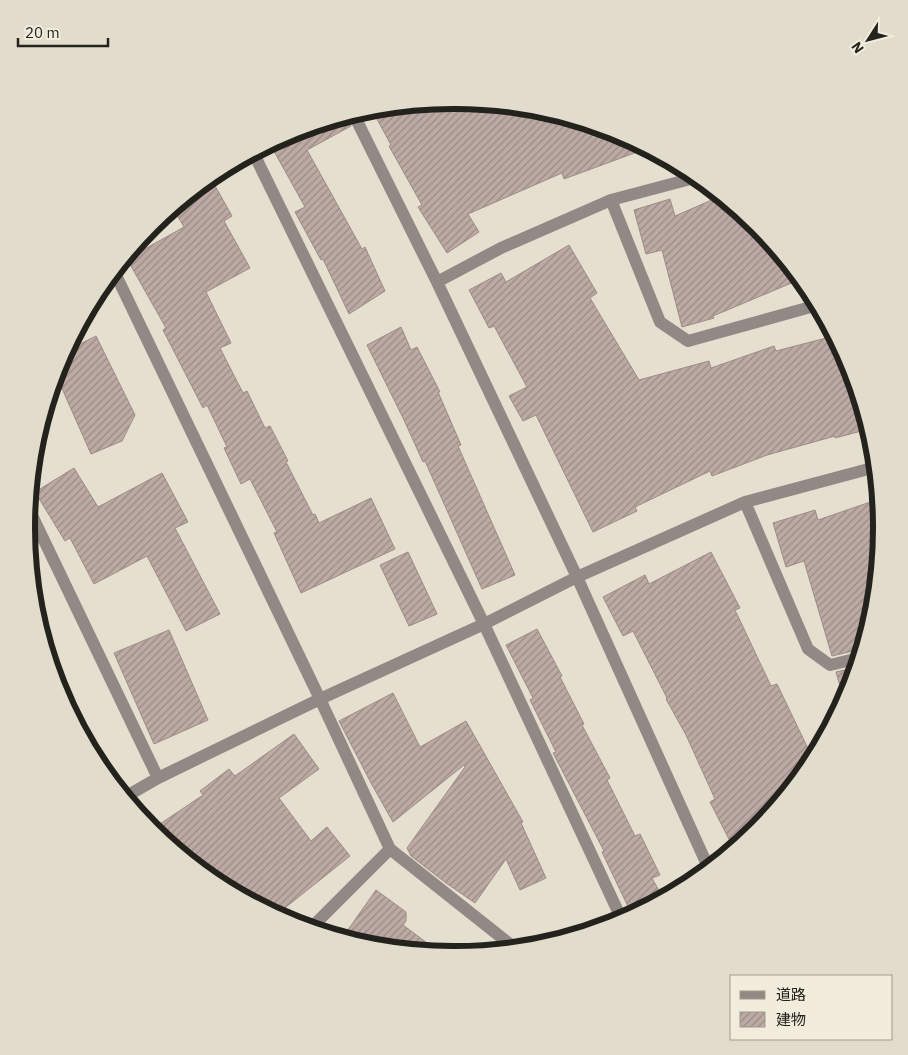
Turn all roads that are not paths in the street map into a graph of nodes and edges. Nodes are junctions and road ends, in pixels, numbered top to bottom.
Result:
1 (358, 120) edge
2 (256, 159) edge
3 (688, 180) edge
4 (611, 200) junction
5 (118, 278) edge
6 (437, 282) junction
7 (810, 307) edge
8 (868, 469) edge
9 (744, 502) junction
10 (35, 522) edge
11 (577, 577) junction
12 (484, 624) junction
13 (852, 660) edge
14 (320, 698) junction
15 (158, 778) junction
16 (131, 794) edge
17 (390, 849) junction
18 (706, 862) edge
19 (619, 913) edge
20 (316, 923) edge
21 (509, 943) edge

1 - 6 street
2 - 12 street
3 - 4 street
4 - 6 street
4 - 7 street
5 - 14 street
6 - 11 street
8 - 9 street
9 - 11 street
9 - 13 street
10 - 15 street
11 - 12 street
11 - 18 street
12 - 14 street
12 - 19 street
14 - 15 street
14 - 17 street
15 - 16 street
17 - 20 street
17 - 21 street

